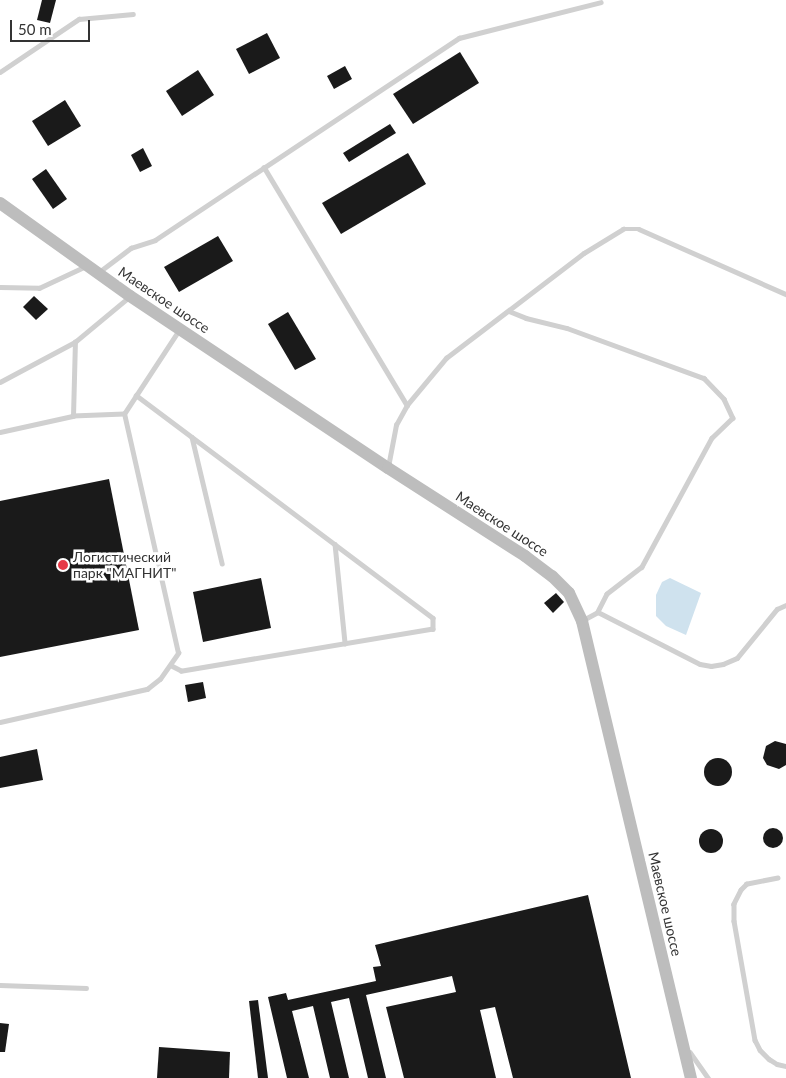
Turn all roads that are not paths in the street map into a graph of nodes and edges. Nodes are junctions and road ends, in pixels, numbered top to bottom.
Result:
1 (601, 2) dead end
2 (133, 14) dead end
3 (0, 72) edge
4 (264, 167) junction
5 (0, 203) edge
6 (87, 265) junction
7 (98, 273) junction
8 (0, 287) edge
9 (786, 294) edge
10 (130, 296) junction
11 (509, 311) junction
12 (179, 328) junction
13 (75, 342) junction
14 (0, 382) edge
15 (136, 395) junction
16 (407, 405) junction
17 (124, 414) junction
18 (73, 416) junction
19 (0, 432) edge
20 (192, 437) junction
21 (388, 468) junction
22 (335, 544) junction
23 (222, 563) dead end
24 (786, 605) edge
25 (598, 612) junction
26 (582, 621) junction
27 (345, 643) junction
28 (170, 666) junction
29 (0, 722) edge
30 (778, 878) dead end
31 (0, 985) edge
32 (86, 988) dead end
33 (682, 1040) junction
34 (786, 1066) edge
35 (691, 1078) edge
36 (708, 1078) edge

1 - 4 lane
2 - 3 lane
4 - 7 lane
4 - 16 lane
5 - 6 street, Маевское шоссе
6 - 7 street, Маевское шоссе
6 - 8 lane
7 - 10 street, Маевское шоссе
9 - 11 lane
10 - 12 street, Маевское шоссе
10 - 13 lane
11 - 16 lane
11 - 25 lane
12 - 15 lane
12 - 21 street, Маевское шоссе
13 - 14 lane
13 - 18 lane
15 - 17 lane
15 - 20 lane
16 - 21 lane
17 - 18 lane
17 - 28 lane
18 - 19 lane
20 - 22 lane
20 - 23 lane
21 - 26 street, Маевское шоссе
22 - 27 lane
22 - 27 lane
24 - 25 lane
25 - 26 lane
26 - 33 street, Маевское шоссе
27 - 28 lane
28 - 29 lane
30 - 34 lane
31 - 32 lane
33 - 35 street, Маевское шоссе
33 - 36 lane

